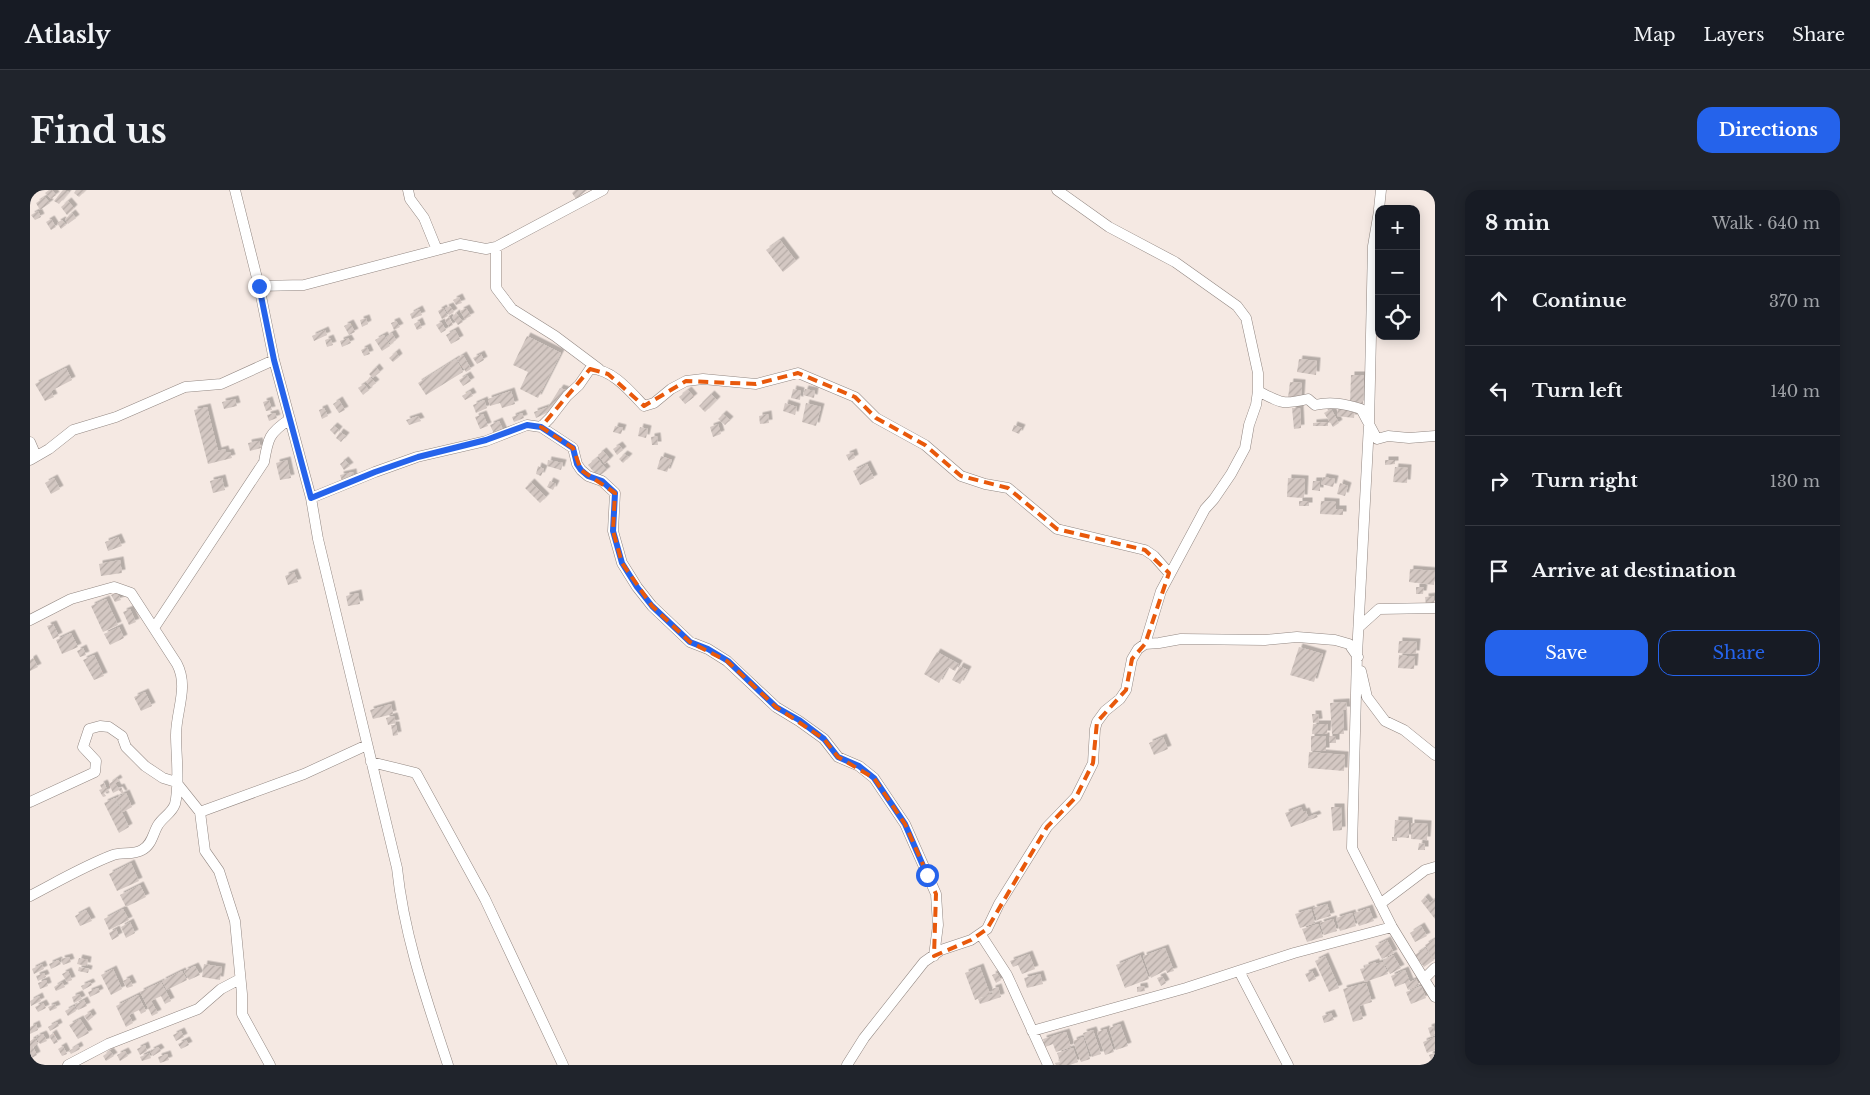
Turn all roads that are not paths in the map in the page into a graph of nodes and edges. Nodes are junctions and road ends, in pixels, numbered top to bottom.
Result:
1 (235, 190) edge
2 (408, 190) edge
3 (603, 190) edge
4 (1057, 190) edge
5 (1381, 190) edge
6 (1380, 205) edge
7 (1375, 234) edge
8 (496, 247) junction
9 (437, 250) junction
10 (259, 286) junction
11 (274, 360) junction
12 (599, 369) junction
13 (1258, 391) junction
14 (290, 419) junction
15 (1369, 424) junction
16 (541, 427) junction
17 (1435, 436) edge
18 (30, 442) edge
19 (33, 458) edge
20 (311, 498) junction
21 (1169, 573) junction
22 (1435, 608) edge
23 (30, 620) edge
24 (1359, 627) junction
25 (154, 628) junction
26 (1145, 644) junction
27 (1357, 654) junction
28 (367, 745) junction
29 (1435, 755) edge
30 (371, 762) junction
31 (176, 782) junction
32 (30, 802) edge
33 (200, 812) junction
34 (1435, 866) edge
35 (30, 896) edge
36 (1380, 904) junction
37 (1392, 927) junction
38 (981, 934) junction
39 (934, 956) junction
40 (1435, 968) edge
41 (1239, 971) junction
42 (240, 979) junction
43 (1424, 979) junction
44 (1435, 997) edge
45 (1032, 1031) junction
46 (68, 1065) edge
47 (270, 1065) edge
48 (448, 1065) edge
49 (563, 1065) edge
50 (847, 1065) edge
51 (1048, 1065) edge
52 (1288, 1065) edge

1 - 10 street
2 - 9 street
3 - 8 street
4 - 13 street
5 - 6 street
7 - 15 street
8 - 9 street
8 - 12 street
9 - 10 street
10 - 11 street
11 - 14 street
11 - 19 street
12 - 16 street
12 - 21 street
13 - 15 street
13 - 21 street
14 - 20 street
14 - 25 street
15 - 17 street
15 - 24 street
16 - 20 street
16 - 39 street
18 - 19 street
20 - 28 street
21 - 26 street
22 - 24 street
23 - 25 street
24 - 27 street
25 - 31 street
26 - 27 street
26 - 38 street
27 - 29 street
27 - 36 street
28 - 30 street
28 - 33 street
30 - 48 street
30 - 49 street
31 - 32 street
31 - 33 street
31 - 35 street
33 - 42 street
34 - 36 street
36 - 37 street
37 - 41 street
37 - 43 street
38 - 39 street
38 - 45 street
39 - 50 street
40 - 43 street
41 - 45 street
41 - 52 street
42 - 46 street
42 - 47 street
43 - 44 street
45 - 51 street

